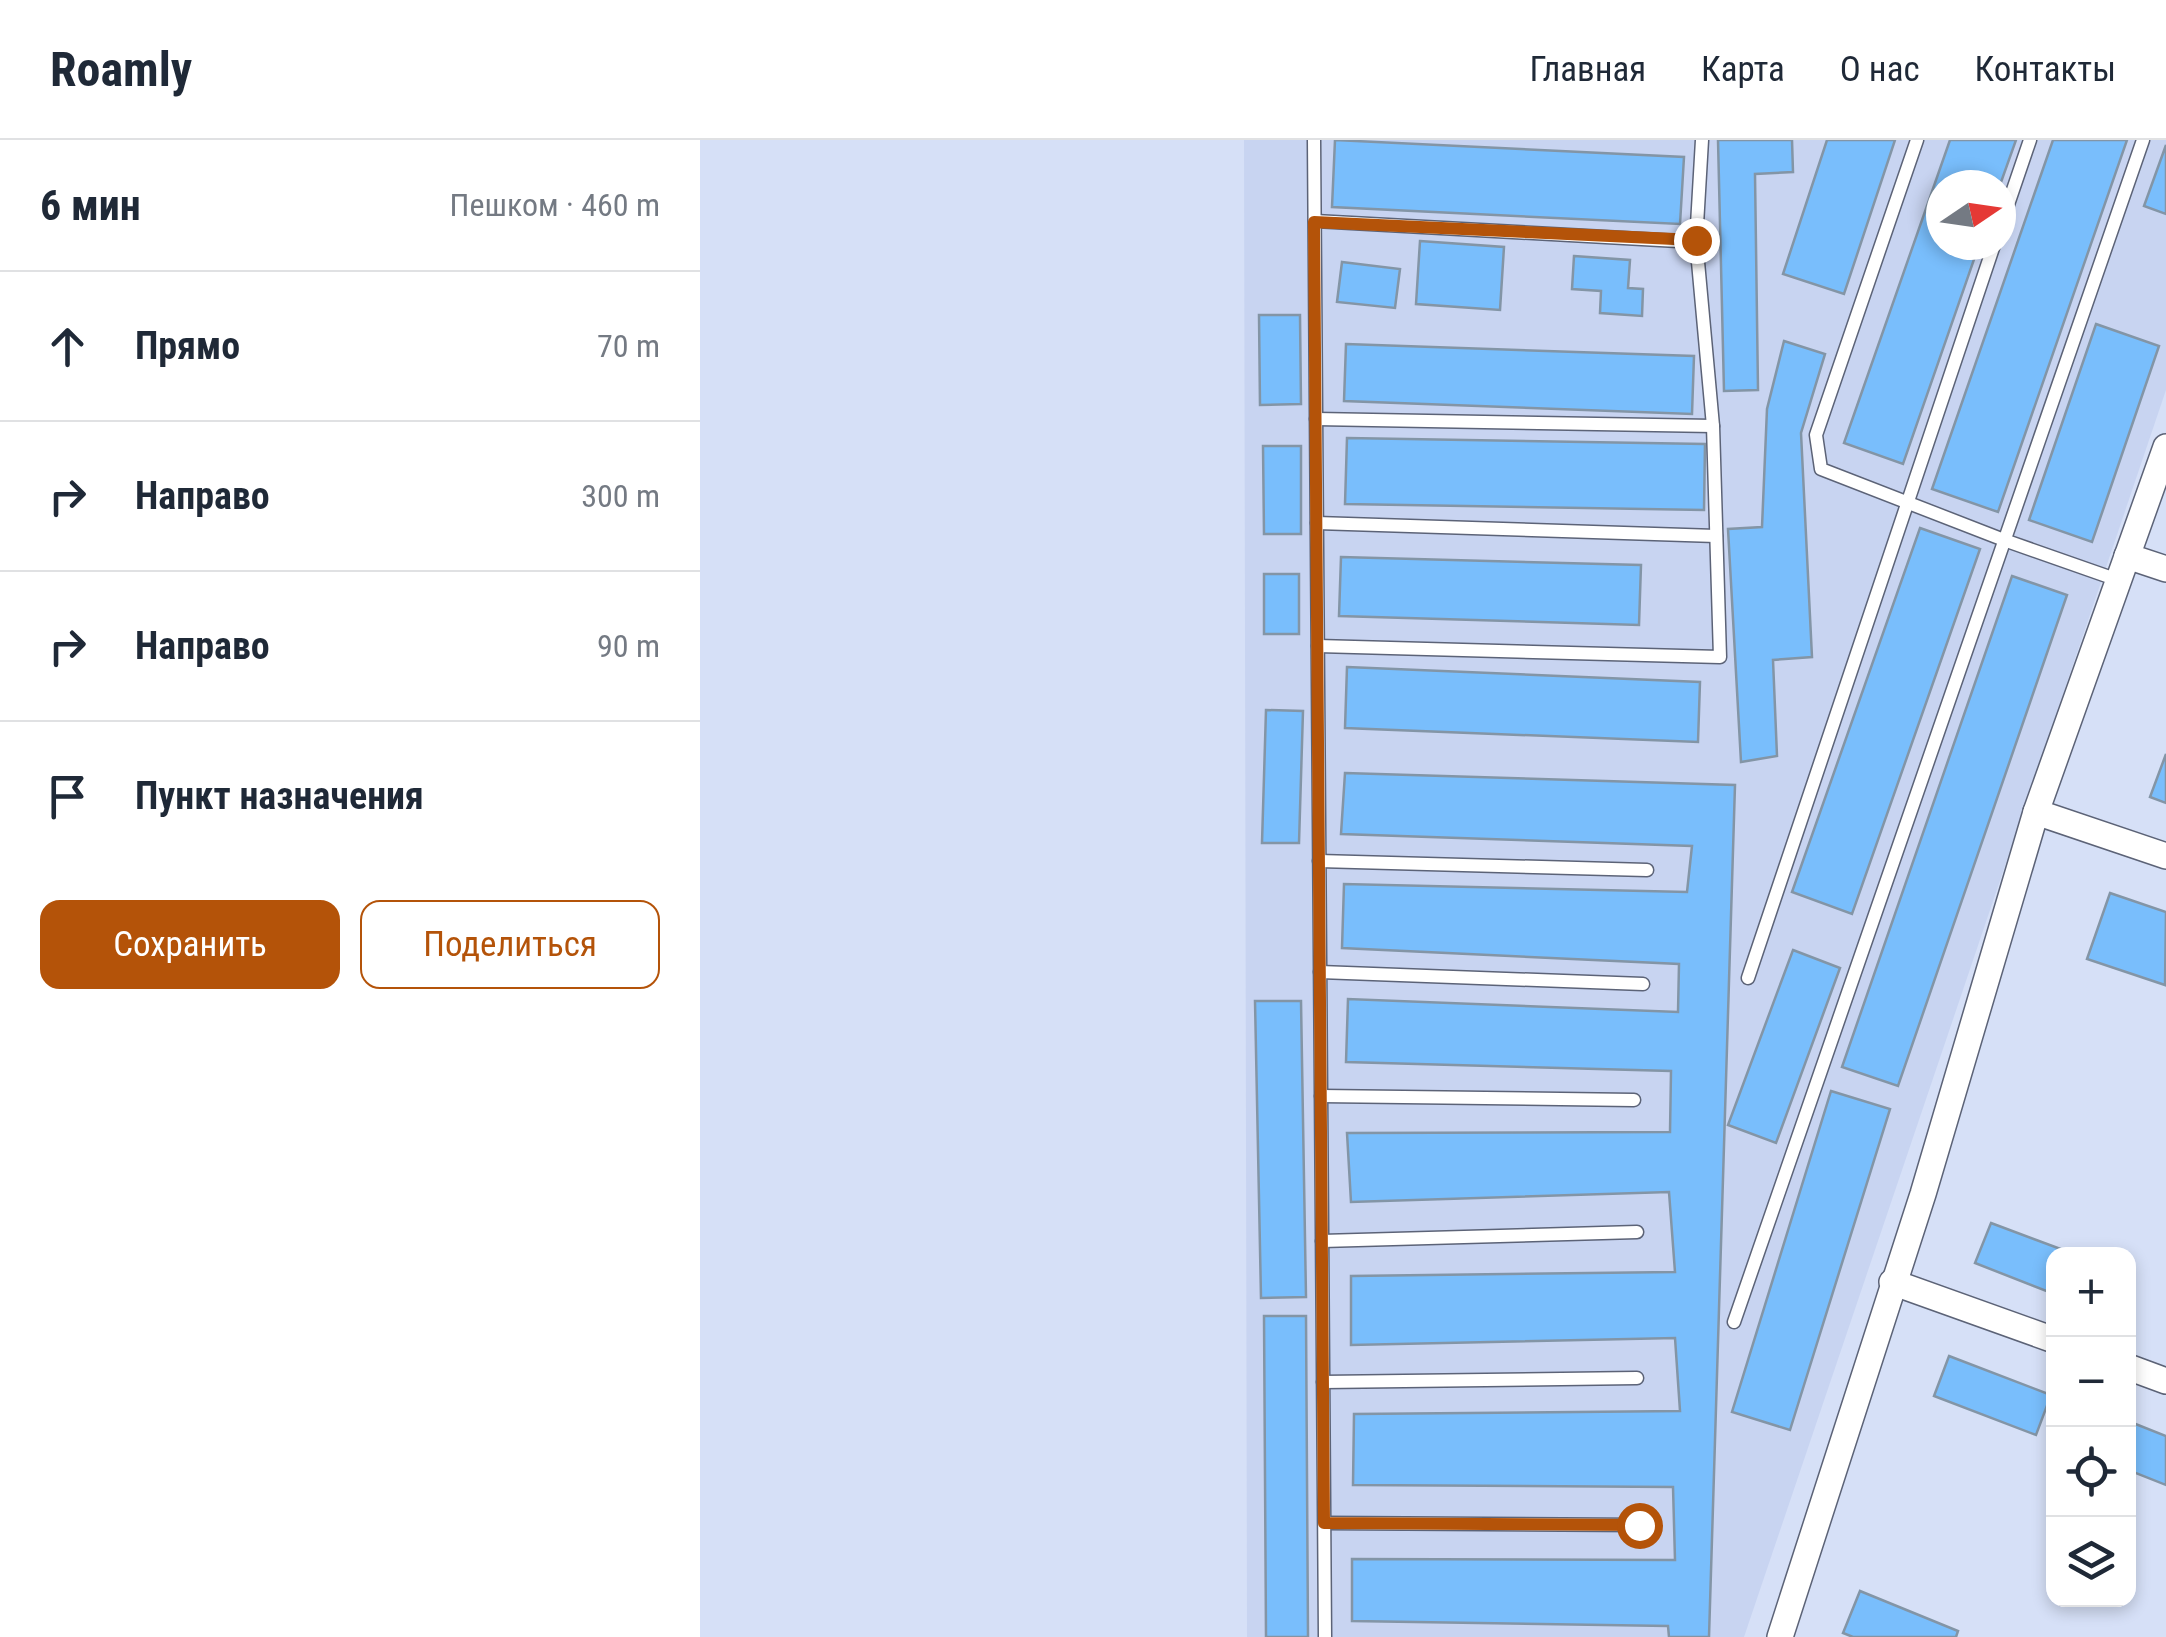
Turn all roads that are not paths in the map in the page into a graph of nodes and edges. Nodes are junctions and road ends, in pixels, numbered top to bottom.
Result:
1 (1314, 140) edge
2 (1702, 140) edge
3 (1918, 140) edge
4 (2030, 140) edge
5 (2143, 140) edge
6 (2016, 181) edge
7 (1314, 222) junction
8 (1696, 240) junction
9 (1989, 260) edge
10 (1316, 420) junction
11 (1713, 426) junction
12 (2166, 447) edge
13 (1908, 502) junction
14 (1317, 523) junction
15 (1716, 536) junction
16 (2004, 540) junction
17 (2123, 568) junction
18 (2166, 568) edge
19 (1318, 646) junction
20 (2036, 812) junction
21 (2166, 856) edge
22 (1319, 861) junction
23 (1647, 870) dead end
24 (1320, 972) junction
25 (1748, 978) dead end
26 (1644, 984) dead end
27 (1321, 1096) junction
28 (1634, 1100) dead end
29 (1637, 1232) dead end
30 (1322, 1242) junction
31 (1892, 1282) junction
32 (1734, 1322) dead end
33 (2046, 1337) edge
34 (2136, 1370) edge
35 (1637, 1378) dead end
36 (2166, 1381) edge
37 (1324, 1382) junction
38 (1324, 1523) junction
39 (1639, 1525) dead end
40 (1326, 1637) edge
41 (1780, 1637) edge

1 - 7 lane
2 - 8 lane
3 - 13 lane
4 - 6 lane
5 - 16 lane
7 - 8 lane
7 - 10 lane
8 - 11 lane
9 - 13 lane
10 - 11 lane
10 - 14 lane
11 - 15 lane
12 - 17 street
13 - 16 lane
13 - 25 lane
14 - 15 lane
14 - 19 lane
15 - 19 lane
16 - 17 lane
16 - 32 lane
17 - 18 street
17 - 20 street
19 - 22 lane
20 - 21 street
20 - 31 street
22 - 23 lane
22 - 24 lane
24 - 26 lane
24 - 27 lane
27 - 28 lane
27 - 30 lane
29 - 30 lane
30 - 37 lane
31 - 33 street
31 - 41 street
34 - 36 street
35 - 37 lane
37 - 38 lane
38 - 39 lane
38 - 40 lane

